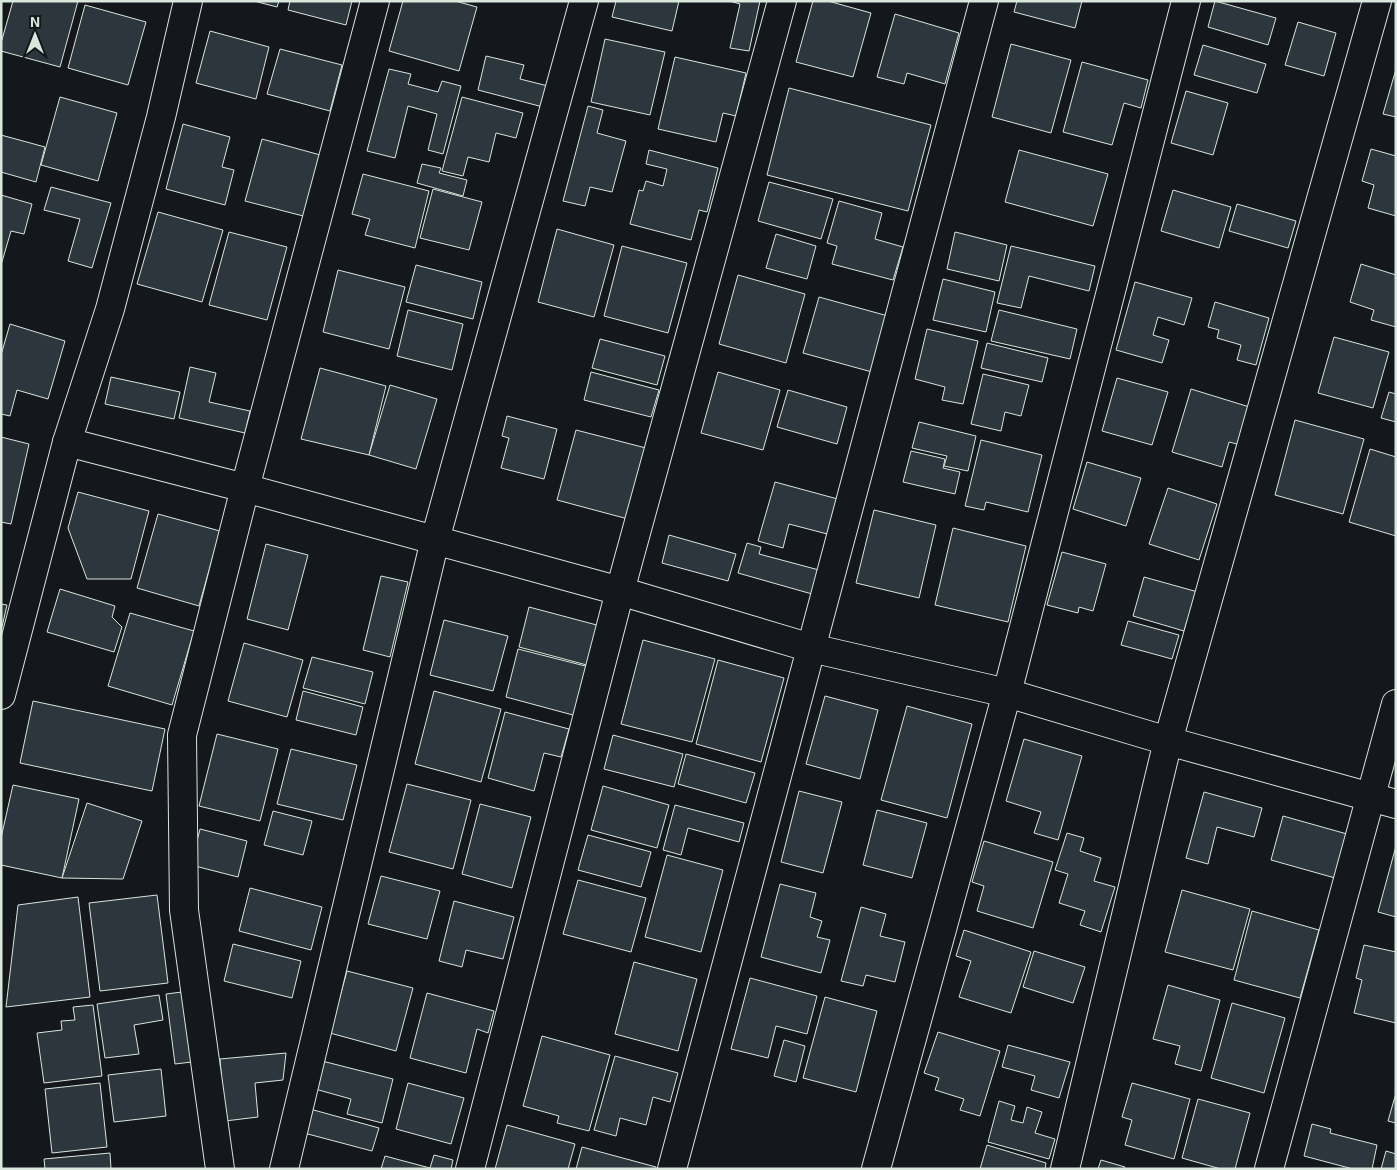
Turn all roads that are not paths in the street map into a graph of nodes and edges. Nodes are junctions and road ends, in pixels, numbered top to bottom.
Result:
1 (188, 1) edge
2 (375, 1) edge
3 (584, 1) edge
4 (782, 1) edge
5 (984, 1) edge
6 (1186, 1) edge
7 (1377, 1) edge
8 (68, 442) junction
9 (246, 488) junction
10 (435, 540) junction
11 (620, 591) junction
12 (811, 648) junction
13 (1007, 692) junction
14 (1, 695) edge
15 (1396, 704) edge
16 (1168, 741) junction
17 (1383, 801) edge
18 (220, 1169) edge
19 (284, 1169) edge
20 (470, 1169) edge
21 (672, 1169) edge
22 (876, 1169) edge
23 (1065, 1169) edge
24 (1269, 1169) edge

1 - 8 street
2 - 9 street
3 - 10 street
4 - 11 street
5 - 12 street
6 - 13 street
7 - 16 street
8 - 9 street
8 - 14 street
9 - 10 street
9 - 18 street
10 - 11 street
10 - 19 street
11 - 12 street
11 - 20 street
12 - 13 street
12 - 21 street
13 - 16 street
13 - 22 street
15 - 17 street
16 - 17 street
16 - 23 street
17 - 24 street

